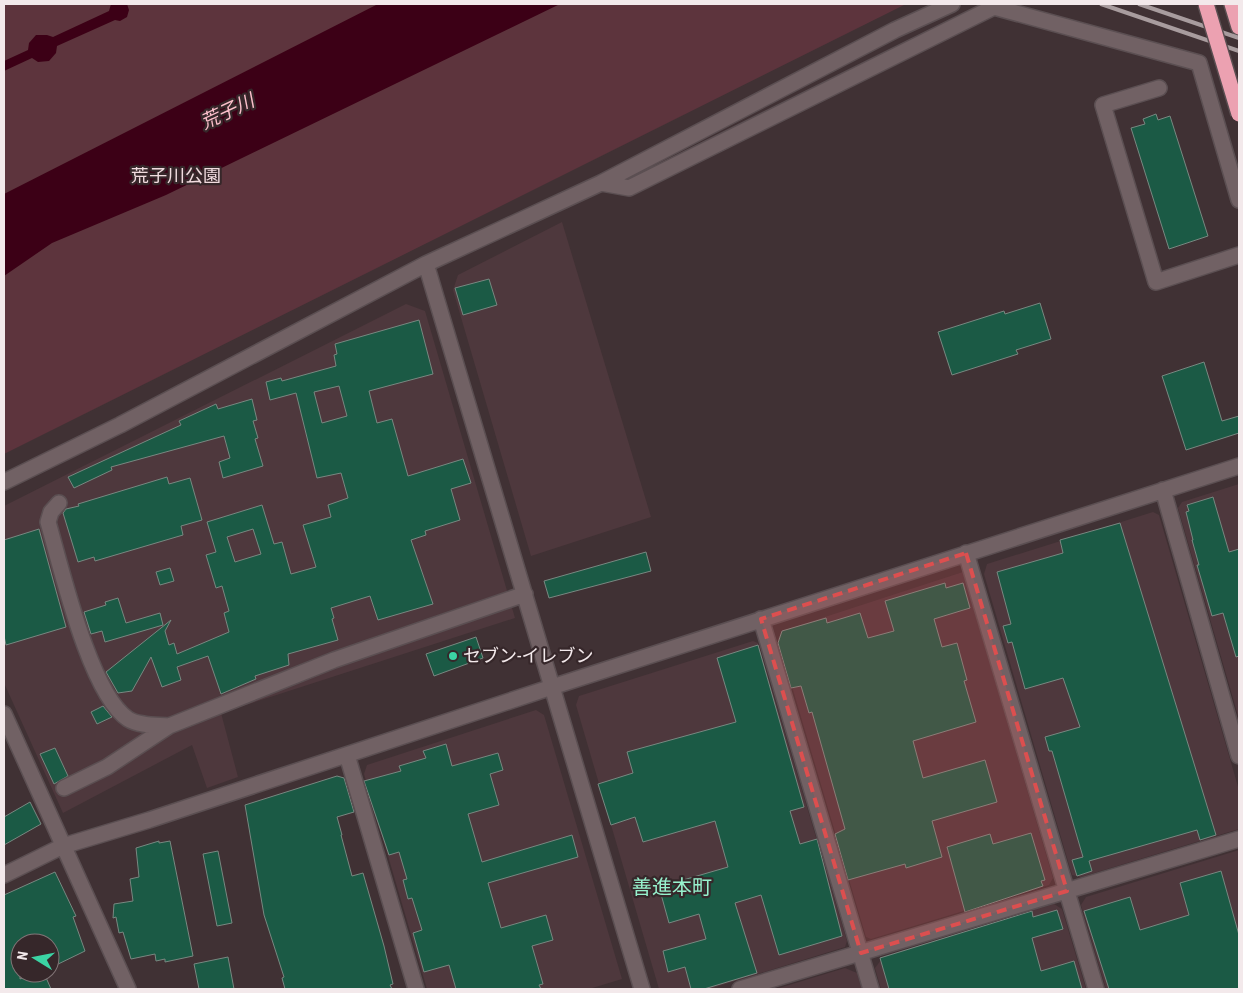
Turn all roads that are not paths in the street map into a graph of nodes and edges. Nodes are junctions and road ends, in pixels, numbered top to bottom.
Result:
1 (952, 4) edge
2 (1206, 4) edge
3 (1232, 4) edge
4 (1239, 27) edge
5 (1158, 88) dead end
6 (1239, 114) edge
7 (601, 183) junction
8 (1239, 200) edge
9 (1239, 255) edge
10 (426, 264) junction
11 (1239, 466) edge
12 (4, 482) edge
13 (1163, 490) junction
14 (59, 503) dead end
15 (966, 553) junction
16 (524, 594) junction
17 (761, 619) junction
18 (552, 687) junction
19 (4, 714) edge
20 (169, 726) junction
21 (347, 755) junction
22 (1239, 756) edge
23 (64, 788) dead end
24 (1239, 839) edge
25 (63, 846) junction
26 (4, 875) edge
27 (1067, 891) junction
28 (861, 953) junction
29 (128, 989) edge
30 (416, 989) edge
31 (642, 989) edge
32 (740, 989) edge
33 (871, 989) edge
34 (1096, 989) edge

1 - 7 street
2 - 6 highway, bridge
3 - 4 highway
5 - 9 street
7 - 8 street
7 - 10 street
10 - 12 street
10 - 16 street
11 - 13 street
13 - 15 street
13 - 22 street
14 - 20 street
15 - 17 street
15 - 27 street
16 - 18 street
16 - 20 street
17 - 18 street
17 - 28 street
18 - 21 street
18 - 31 street
19 - 25 street
20 - 23 street
21 - 25 street
21 - 30 street
24 - 27 street
25 - 26 street
25 - 29 street
27 - 28 street
27 - 34 street
28 - 32 street
28 - 33 street

